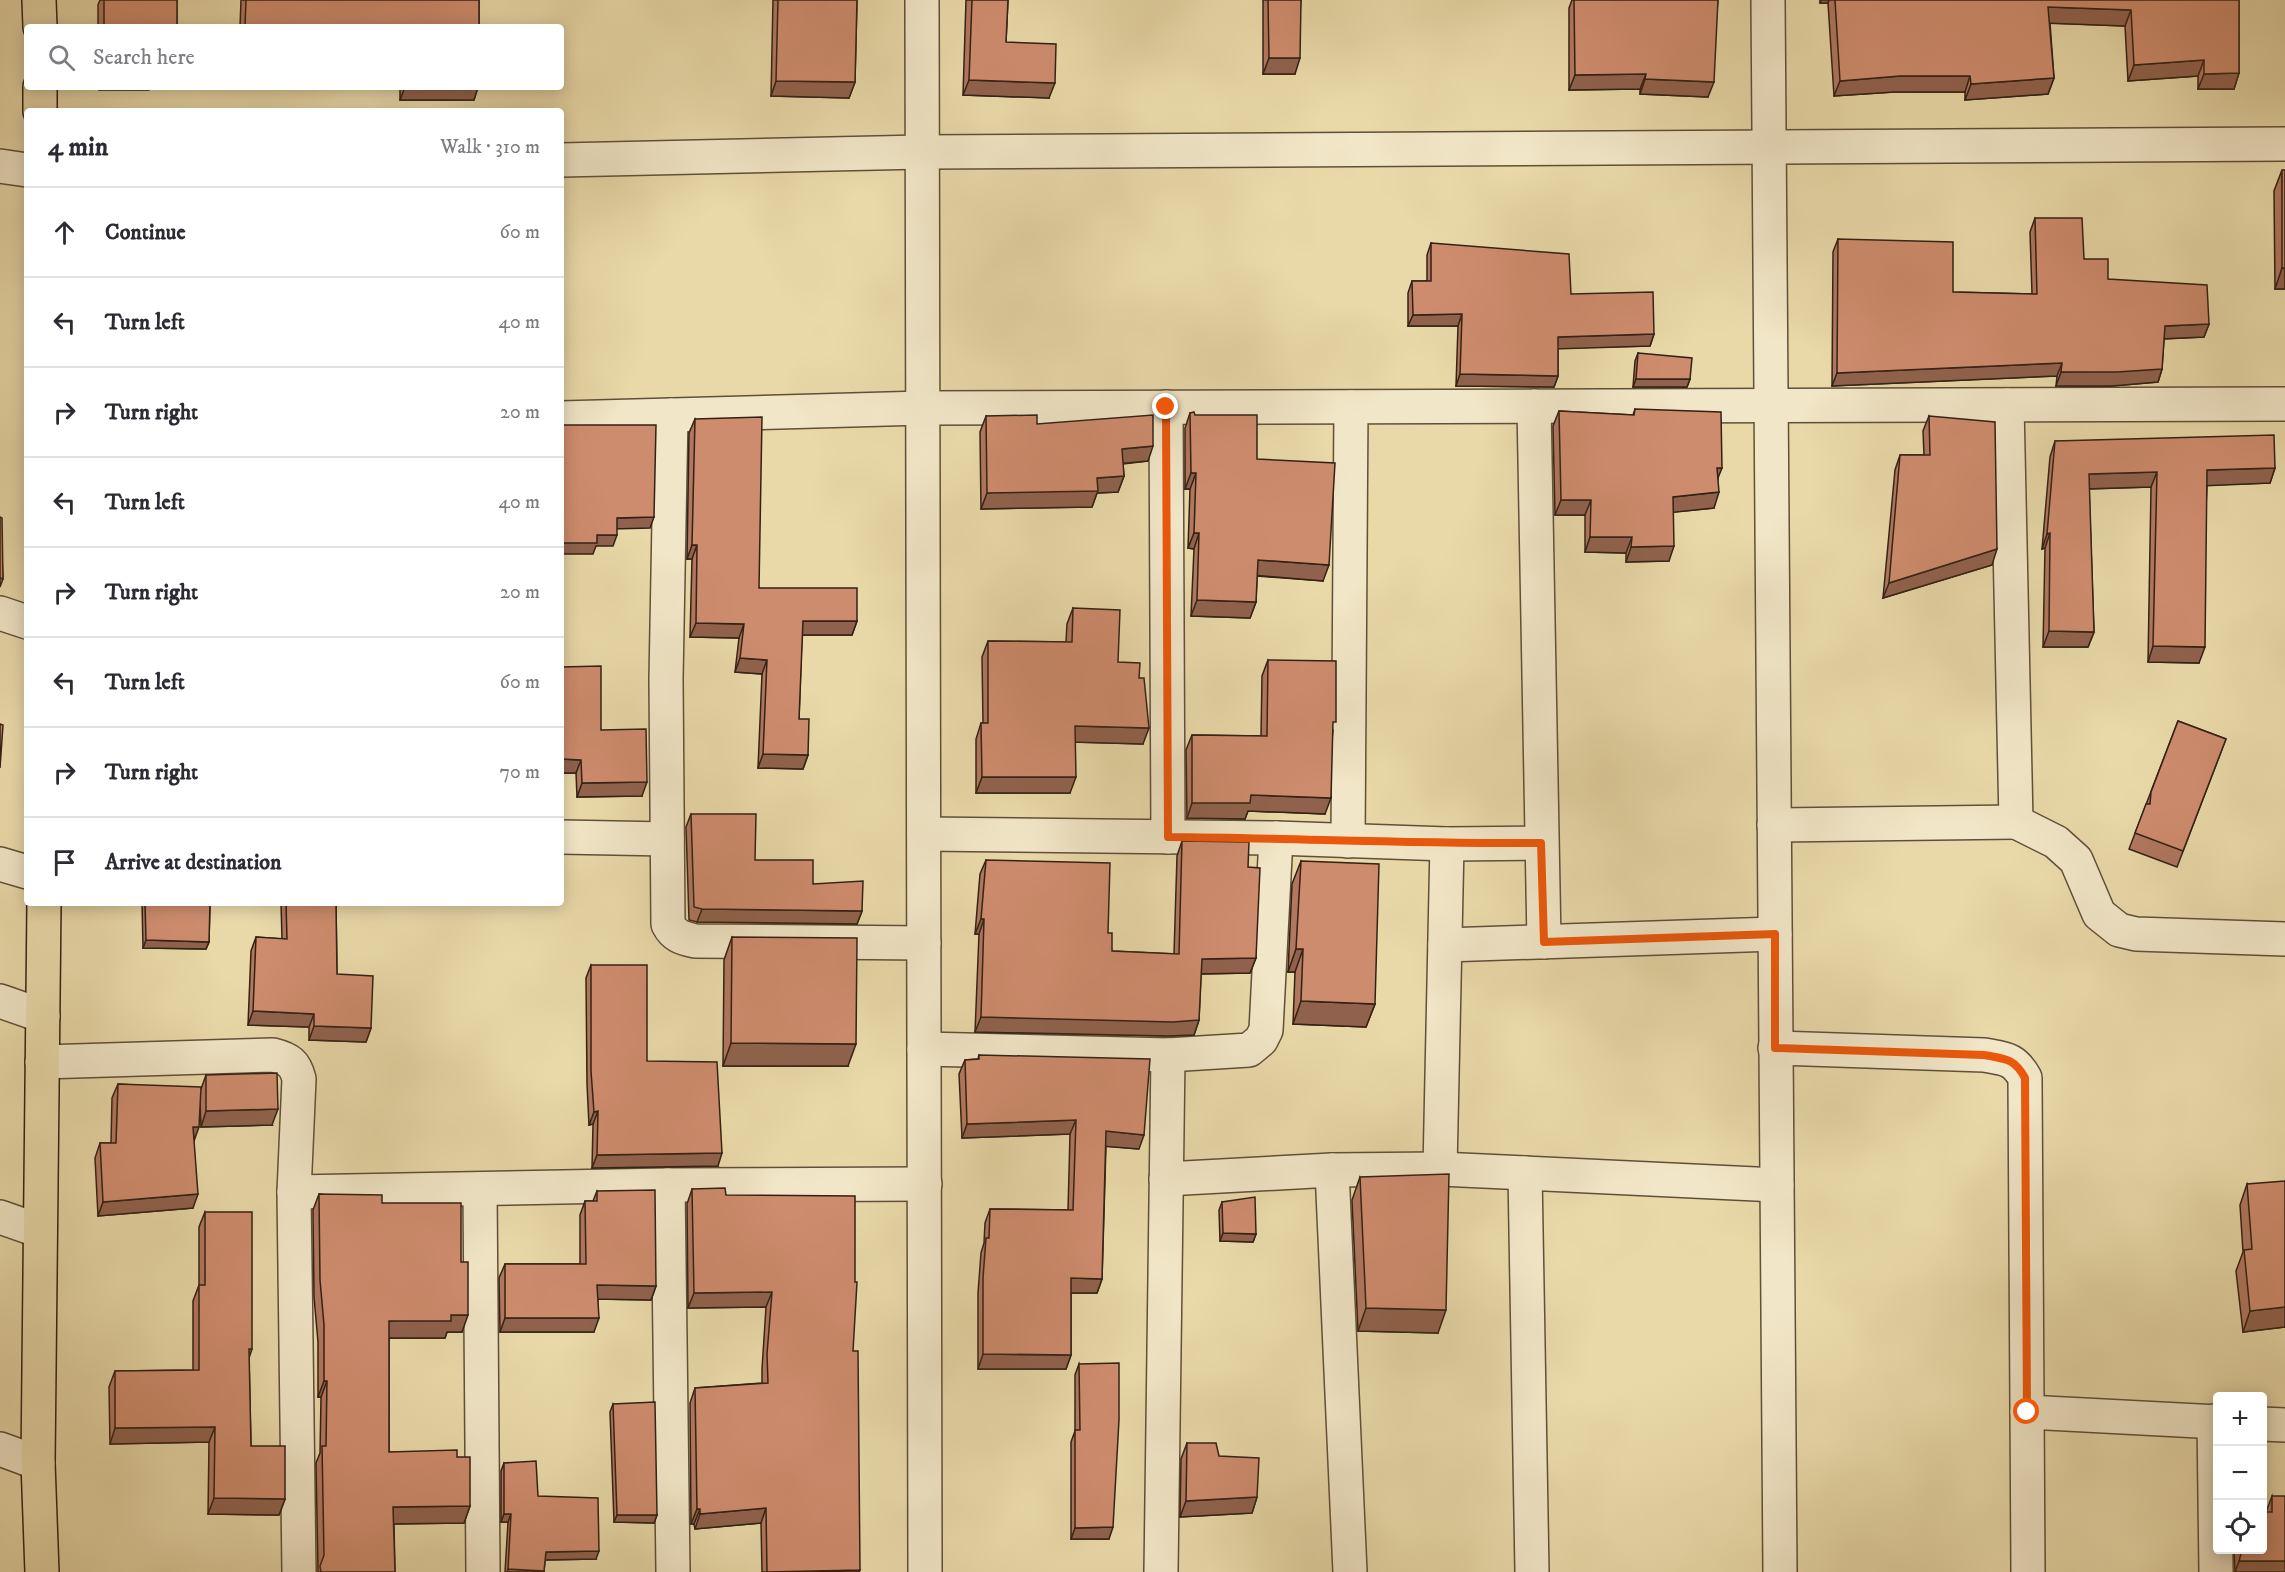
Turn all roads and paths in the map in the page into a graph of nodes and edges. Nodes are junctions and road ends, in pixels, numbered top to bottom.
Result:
1 (39, 0) edge
2 (922, 0) edge
3 (1768, 0) edge
4 (40, 24) edge
5 (40, 90) edge
6 (40, 108) edge
7 (2285, 144) edge
8 (1769, 147) junction
9 (922, 152) junction
10 (564, 160) edge
11 (0, 166) edge
12 (24, 170) edge
13 (2285, 404) edge
14 (1770, 405) junction
15 (2007, 405) junction
16 (1351, 406) junction
17 (1534, 406) junction
18 (1166, 407) junction
19 (923, 408) junction
20 (671, 415) junction
21 (564, 418) edge
22 (0, 613) edge
23 (24, 621) edge
24 (2016, 822) junction
25 (1774, 825) junction
26 (924, 834) junction
27 (564, 837) edge
28 (1168, 837) junction
29 (1276, 838) junction
30 (667, 839) junction
31 (1348, 841) junction
32 (1541, 843) junction
33 (1448, 844) junction
34 (0, 864) edge
35 (24, 871) edge
36 (44, 906) edge
37 (1775, 934) junction
38 (2285, 939) edge
39 (1544, 942) junction
40 (924, 943) junction
41 (1445, 945) junction
42 (0, 1001) edge
43 (43, 1016) junction
44 (1775, 1048) junction
45 (924, 1049) junction
46 (1168, 1055) junction
47 (42, 1062) junction
48 (1440, 1169) junction
49 (1332, 1170) junction
50 (1525, 1173) junction
51 (1166, 1179) junction
52 (925, 1184) junction
53 (668, 1185) junction
54 (1777, 1185) junction
55 (480, 1189) junction
56 (294, 1192) junction
57 (0, 1217) edge
58 (40, 1232) junction
59 (2027, 1412) junction
60 (2213, 1421) edge
61 (2267, 1424) edge
62 (2285, 1425) edge
63 (2216, 1446) edge
64 (0, 1449) edge
65 (38, 1463) junction
66 (42, 1572) edge
67 (299, 1572) edge
68 (483, 1572) edge
69 (673, 1572) edge
70 (925, 1572) edge
71 (1161, 1572) edge
72 (1350, 1572) edge
73 (1532, 1572) edge
74 (1780, 1572) edge
75 (2028, 1572) edge
76 (2216, 1572) edge

1 - 4 main road
2 - 9 street
3 - 8 street
5 - 6 main road
7 - 8 street
8 - 9 street
8 - 14 street
9 - 10 street
9 - 19 street
11 - 12 street
13 - 15 street
14 - 15 street
14 - 17 street
14 - 25 street
15 - 24 street
16 - 17 street
16 - 18 street
16 - 31 street
17 - 32 street
18 - 19 street
18 - 28 street
19 - 20 street
19 - 26 street
20 - 21 street
20 - 30 street
22 - 23 street
24 - 25 street
24 - 38 street
25 - 37 street
26 - 28 street
26 - 40 street
27 - 30 street
28 - 29 street
29 - 31 street
29 - 46 street
30 - 40 street
31 - 33 street
32 - 33 street
32 - 39 street
33 - 41 street
34 - 35 street
36 - 43 main road
37 - 39 street
37 - 44 street
39 - 41 street
40 - 45 street
41 - 48 street
42 - 43 street
43 - 47 main road
44 - 54 street
44 - 59 street
45 - 46 street
45 - 52 street
46 - 51 street
47 - 56 street
47 - 58 main road
48 - 49 street
48 - 50 street
49 - 51 street
49 - 72 street
50 - 54 street
50 - 73 street
51 - 71 street
52 - 53 street
52 - 70 street
53 - 55 street
53 - 69 street
54 - 74 street
55 - 56 street
55 - 68 street
56 - 67 street
57 - 58 street
58 - 65 main road
59 - 60 street
59 - 75 street
61 - 62 street
63 - 76 street
64 - 65 street
65 - 66 main road

